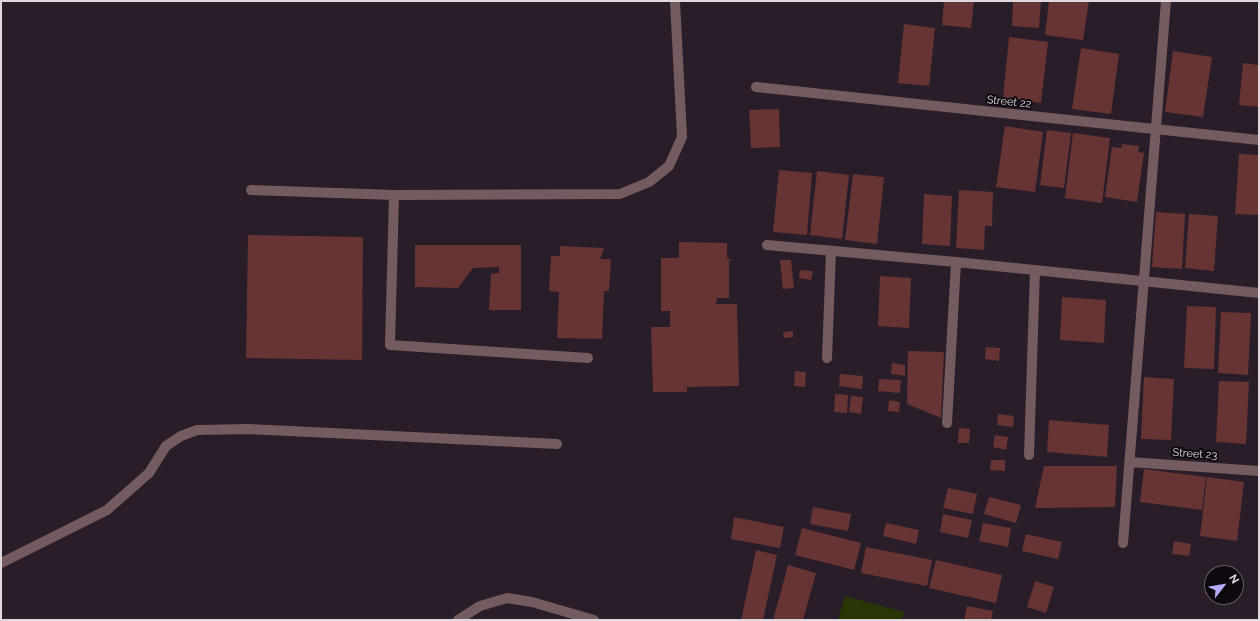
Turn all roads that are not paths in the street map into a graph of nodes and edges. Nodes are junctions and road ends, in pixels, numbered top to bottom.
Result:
1 (676, 1) edge
2 (1166, 1) edge
3 (756, 87) dead end
4 (1155, 129) junction
5 (1259, 140) edge
6 (252, 190) dead end
7 (394, 195) junction
8 (767, 245) dead end
9 (831, 251) junction
10 (956, 262) junction
11 (1035, 270) junction
12 (1144, 281) junction
13 (1259, 293) edge
14 (588, 358) dead end
15 (827, 358) dead end
16 (947, 423) dead end
17 (557, 444) dead end
18 (1029, 455) dead end
19 (1129, 462) junction
20 (1259, 471) edge
21 (1123, 543) dead end
22 (1, 563) edge
23 (458, 620) edge
24 (594, 620) edge

1 - 7 street
2 - 4 street
3 - 4 street, Street 22
4 - 5 street, Street 22
4 - 12 street
6 - 7 street
7 - 14 street
8 - 9 street
9 - 10 street
9 - 15 street
10 - 11 street
10 - 16 street
11 - 12 street
11 - 18 street
12 - 13 street
12 - 19 street
17 - 22 street
19 - 20 street, Street 23
19 - 21 street
23 - 24 street

